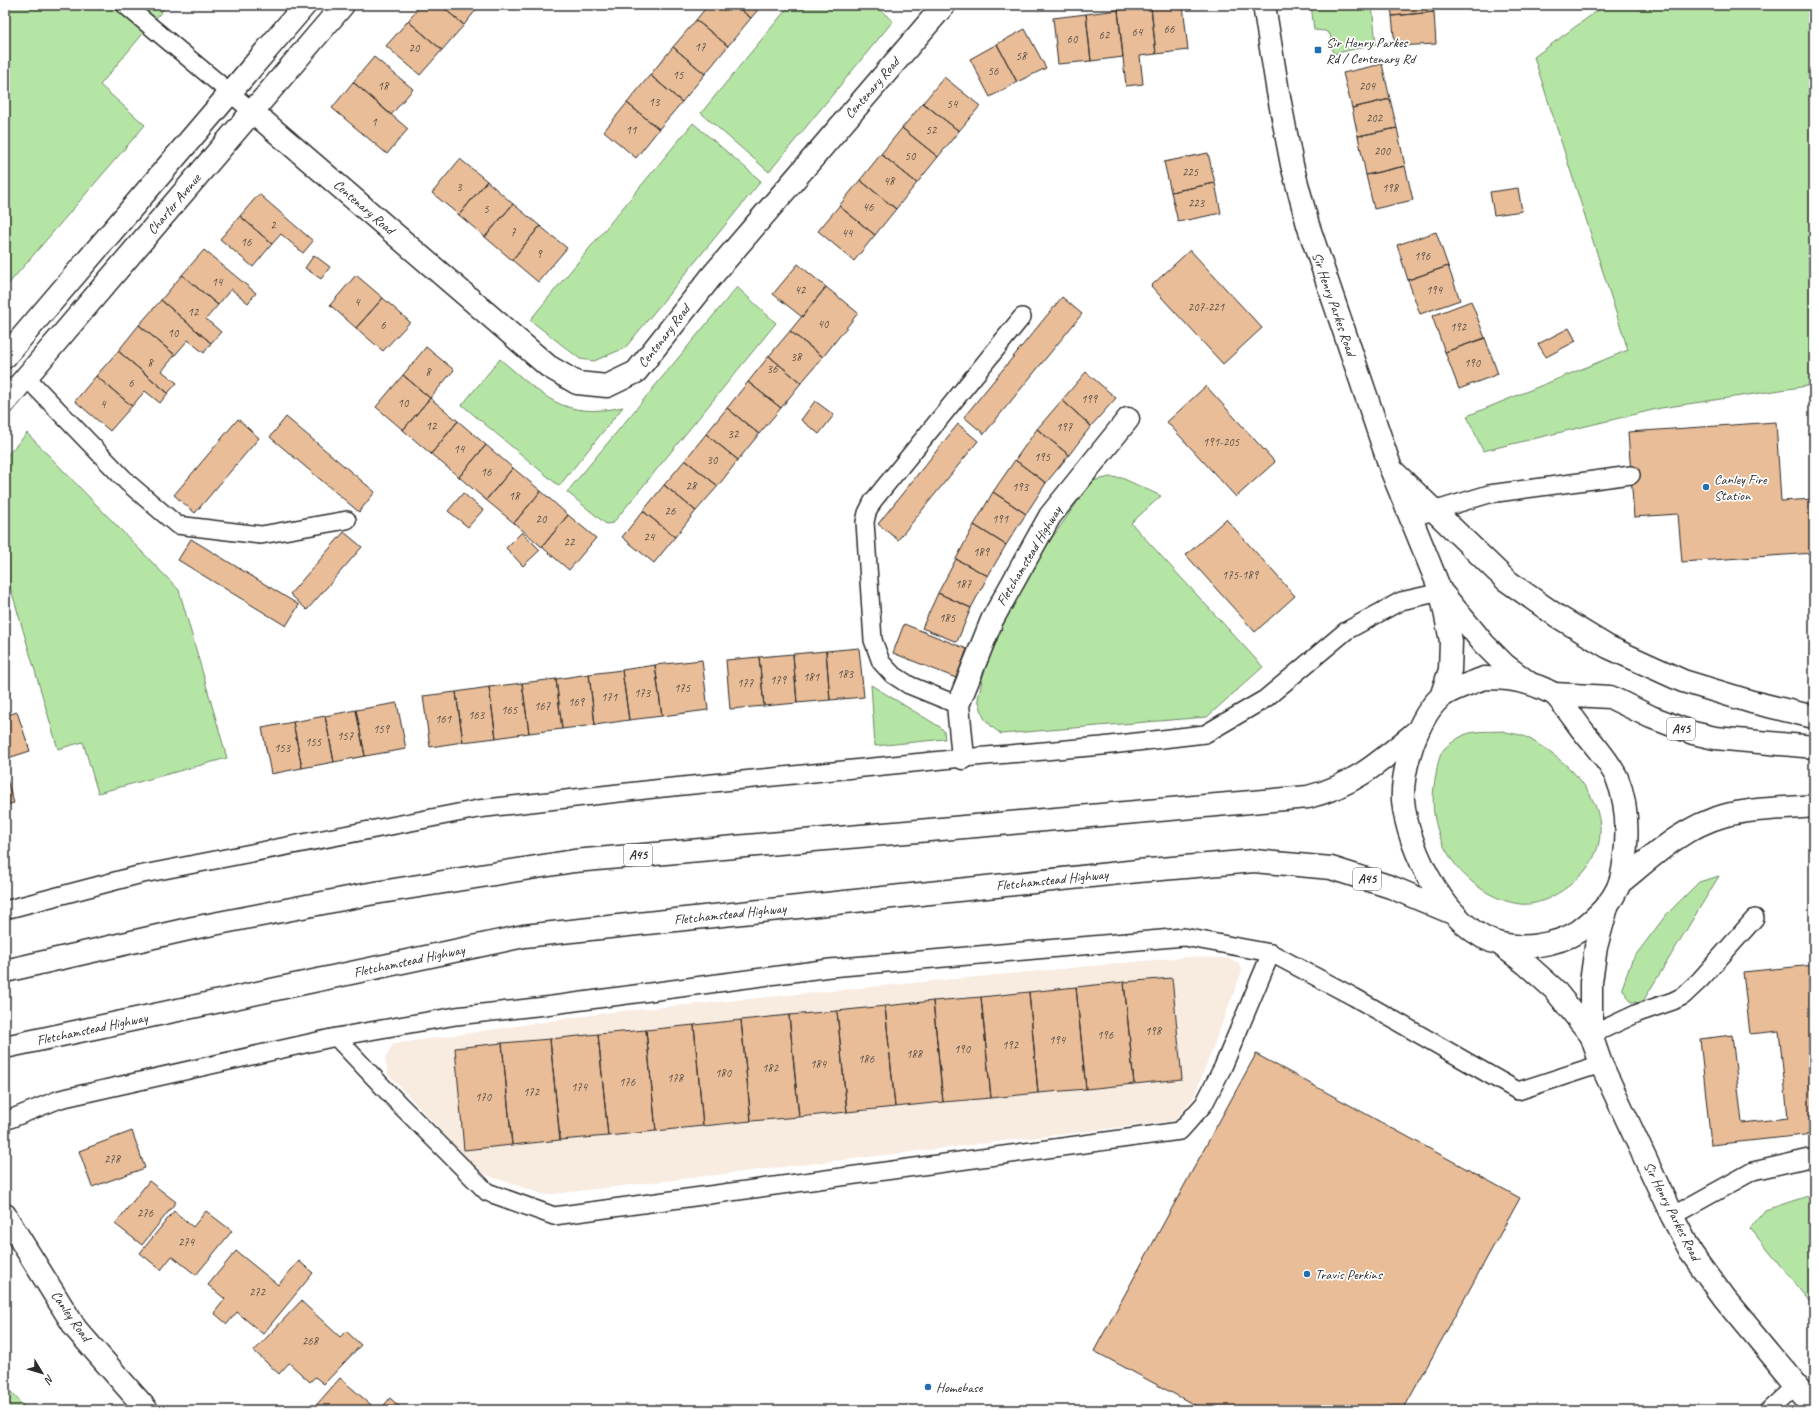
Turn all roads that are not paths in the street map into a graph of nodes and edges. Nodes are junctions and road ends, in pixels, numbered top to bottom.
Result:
1 (125, 5) edge
2 (305, 5) edge
3 (343, 5) edge
4 (944, 5) edge
5 (1264, 5) edge
6 (230, 92) junction
7 (253, 112) junction
8 (1022, 317) dead end
9 (5, 357) edge
10 (26, 378) junction
11 (5, 402) edge
12 (1128, 419) dead end
13 (1391, 469) junction
14 (1631, 475) dead end
15 (1433, 510) junction
16 (1410, 518) junction
17 (346, 520) dead end
18 (1440, 592) junction
19 (1529, 682) junction
20 (1554, 694) junction
21 (1441, 697) junction
22 (958, 705) junction
23 (1814, 716) edge
24 (1417, 731) junction
25 (1814, 747) edge
26 (963, 758) junction
27 (1814, 806) edge
28 (1621, 882) junction
29 (1607, 907) junction
30 (5, 910) edge
31 (1456, 914) junction
32 (1756, 918) dead end
33 (1500, 944) junction
34 (1271, 953) junction
35 (5, 971) edge
36 (1591, 1035) junction
37 (336, 1037) junction
38 (5, 1047) edge
39 (1601, 1064) junction
40 (5, 1121) edge
41 (1814, 1157) edge
42 (5, 1215) edge
43 (1672, 1216) junction
44 (1797, 1384) junction
45 (1814, 1406) edge
46 (147, 1410) edge
47 (1769, 1410) edge

1 - 6 lane
2 - 6 main road
3 - 7 main road, Charter Avenue
4 - 7 main road, Centenary Road
5 - 13 main road, Sir Henry Parkes Road
6 - 7 lane
6 - 9 main road
7 - 10 main road, Charter Avenue
8 - 22 lane
10 - 11 main road, Charter Avenue
10 - 17 lane
12 - 22 main road, Fletchamstead Highway
13 - 15 main road
13 - 16 main road, Sir Henry Parkes Road
14 - 15 lane
15 - 16 lane
15 - 23 main road
16 - 18 main road, Sir Henry Parkes Road
18 - 19 main road, Sir Henry Parkes Road
18 - 21 main road, Sir Henry Parkes Road
18 - 26 lane
19 - 20 main road, A45
19 - 21 main road, A45
20 - 25 main road, A45
20 - 28 main road, A45
21 - 24 main road, A45
22 - 26 main road, Fletchamstead Highway
24 - 31 main road, A45
24 - 35 main road, A45
26 - 30 lane
27 - 28 main road, A45
28 - 29 main road, A45
29 - 33 main road, A45
29 - 36 main road, Sir Henry Parkes Road
31 - 33 main road, A45
31 - 38 main road, Fletchamstead Highway / A45
32 - 36 lane
33 - 36 main road, Sir Henry Parkes Road
34 - 37 lane
34 - 37 lane
34 - 39 lane
36 - 39 main road, Sir Henry Parkes Road
37 - 40 lane
39 - 43 main road, Sir Henry Parkes Road
41 - 43 lane
42 - 46 main road, Canley Road
43 - 44 main road, Sir Henry Parkes Road
44 - 45 main road, Sir Henry Parkes Road
44 - 47 lane

